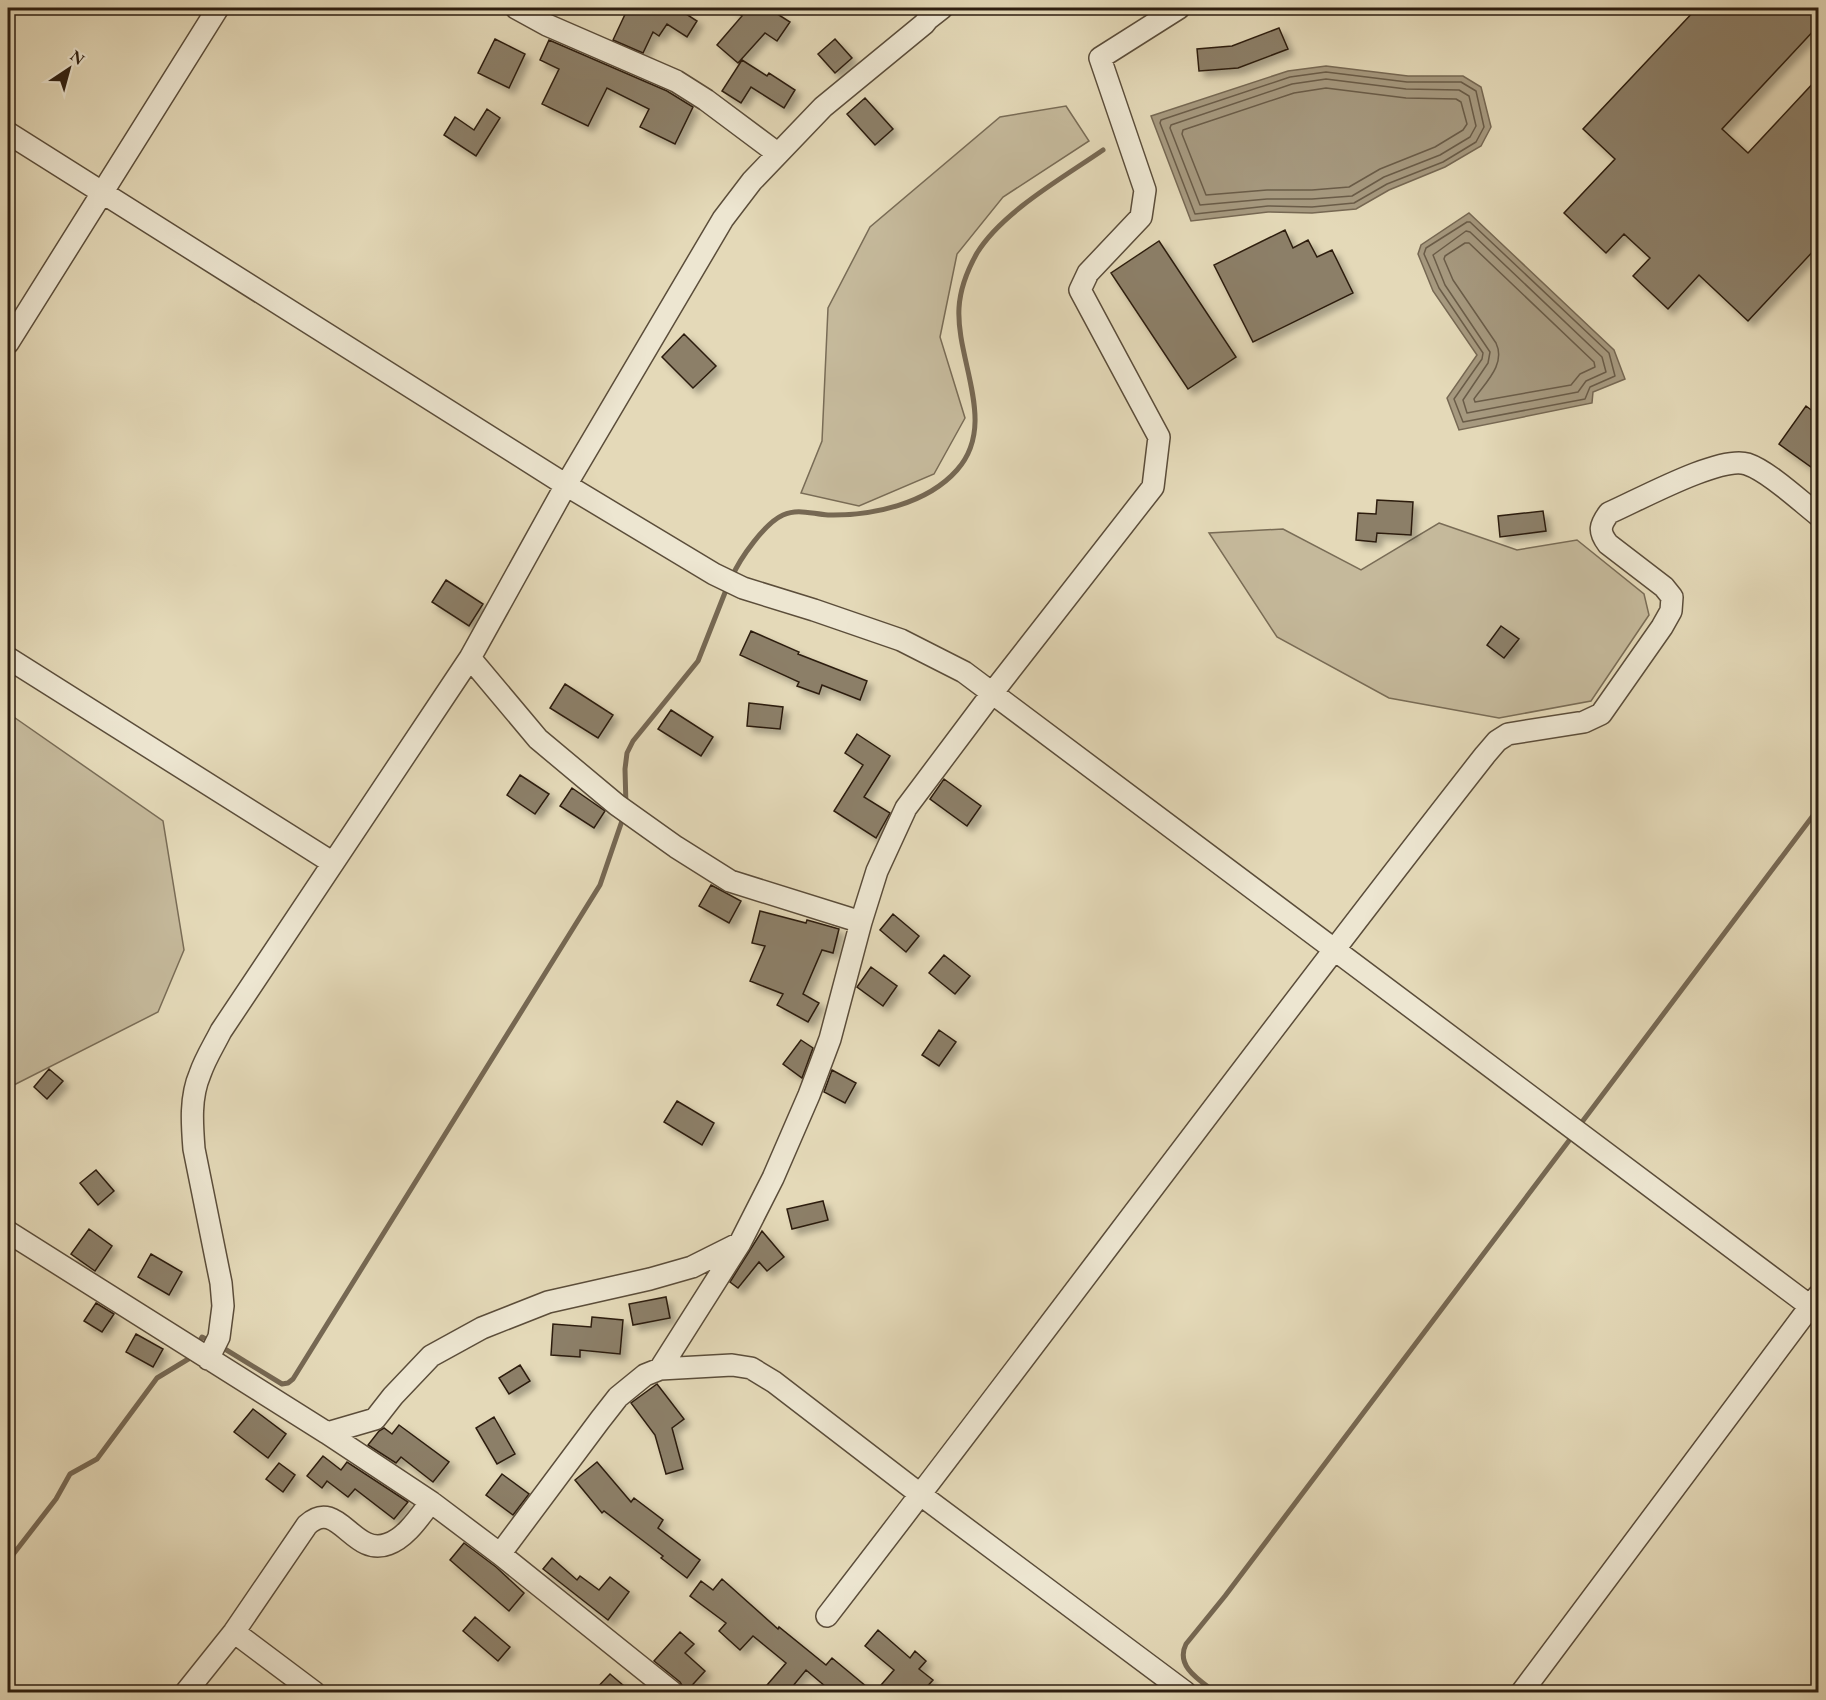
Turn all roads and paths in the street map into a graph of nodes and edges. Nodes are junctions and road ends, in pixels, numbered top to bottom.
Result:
1 (218, 8) edge
2 (516, 8) edge
3 (1179, 8) edge
4 (931, 11) edge
5 (8, 133) edge
6 (777, 153) junction
7 (102, 192) junction
8 (8, 343) edge
9 (566, 485) junction
10 (1818, 515) edge
11 (8, 658) edge
12 (470, 658) junction
13 (993, 692) junction
14 (333, 863) junction
15 (861, 922) junction
16 (1334, 947) junction
17 (8, 1232) edge
18 (740, 1243) junction
19 (1816, 1304) edge
20 (208, 1359) junction
21 (660, 1369) junction
22 (327, 1433) junction
23 (921, 1495) junction
24 (431, 1502) junction
25 (500, 1554) junction
26 (826, 1616) dead end
27 (234, 1632) junction
28 (186, 1692) edge
29 (314, 1692) edge
30 (672, 1692) edge
31 (1185, 1692) edge
32 (1522, 1692) edge

1 - 7 street
2 - 6 street
3 - 13 street
4 - 6 street
5 - 7 street
6 - 9 street
7 - 8 street
7 - 9 street
9 - 12 street
9 - 13 street
10 - 16 street
11 - 14 street
12 - 14 street
12 - 15 street
13 - 15 street
13 - 16 street
14 - 20 street
15 - 18 street
16 - 19 street
16 - 23 street
17 - 20 street
18 - 21 street
18 - 22 street
19 - 32 street
20 - 22 street
21 - 23 street
21 - 25 street
22 - 24 street
23 - 26 street
23 - 31 street
24 - 25 street
24 - 27 street
25 - 30 street
27 - 28 street
27 - 29 street

